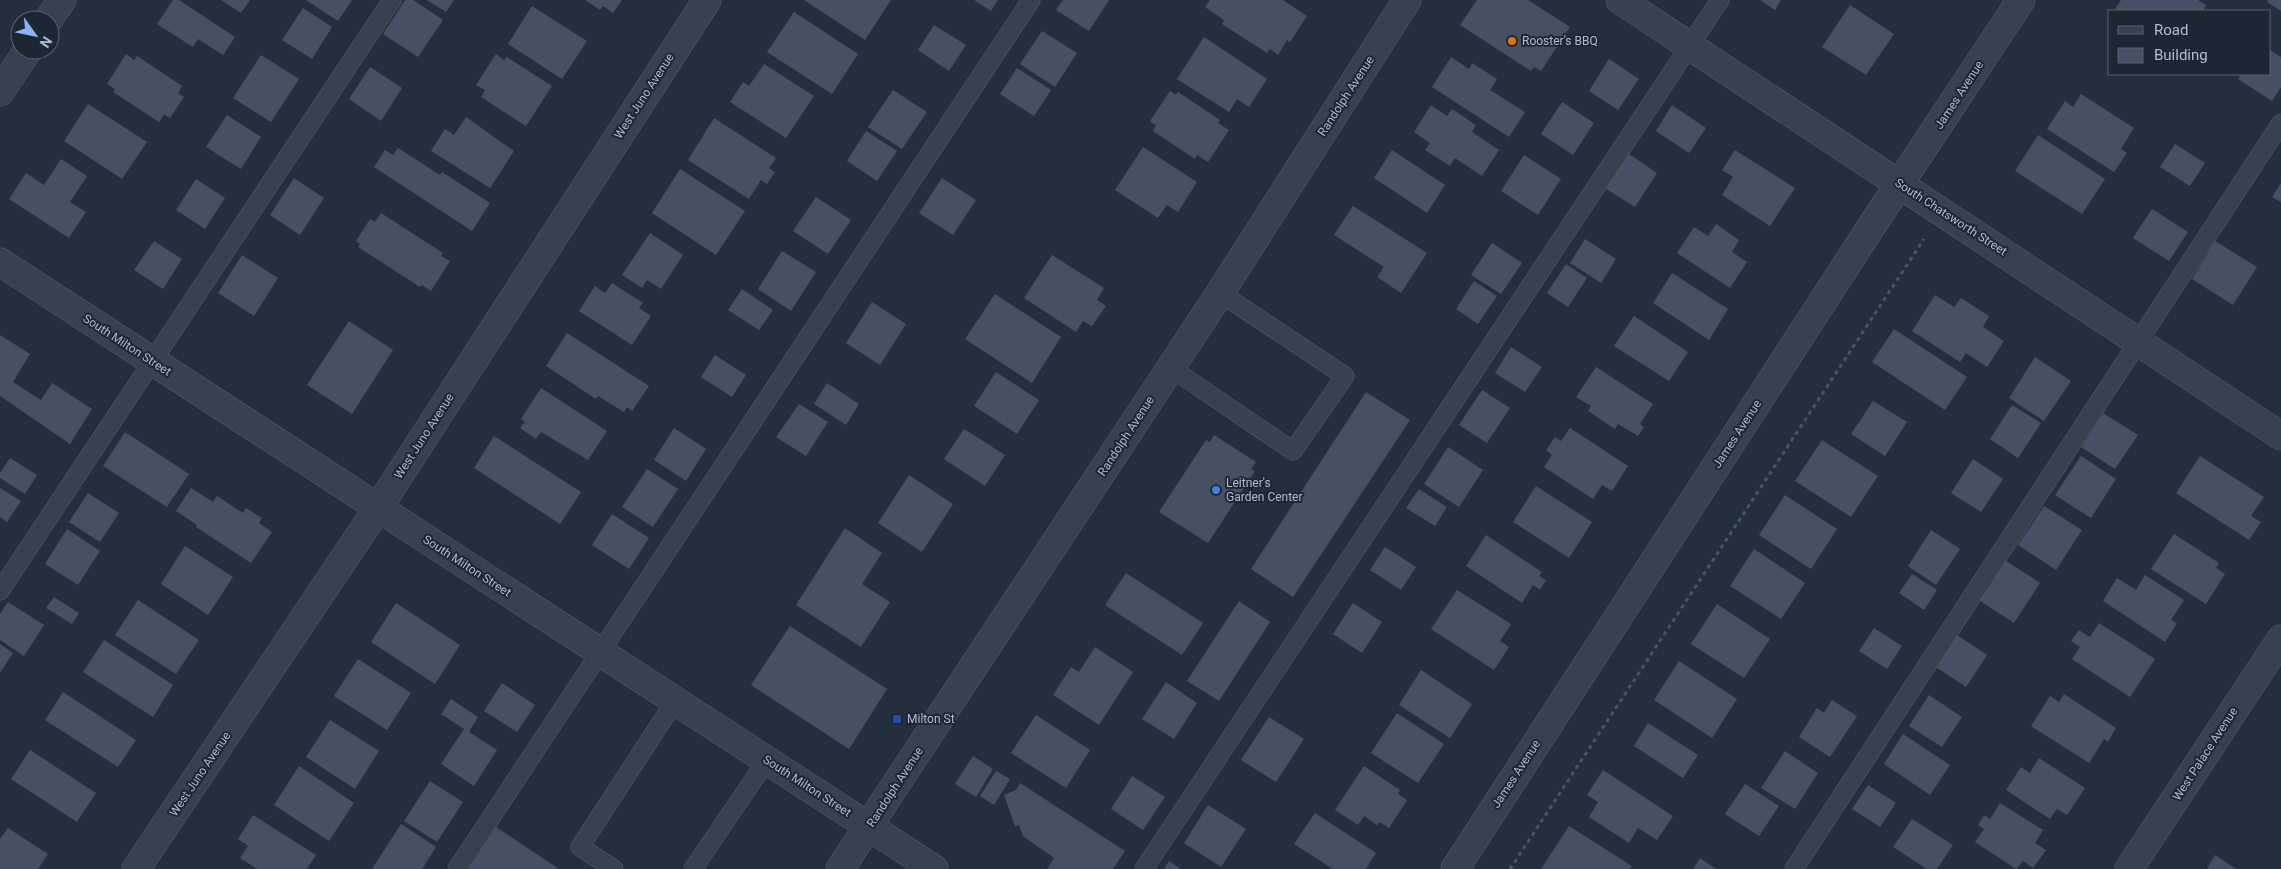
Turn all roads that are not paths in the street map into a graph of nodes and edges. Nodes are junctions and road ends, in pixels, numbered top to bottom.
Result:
1 (392, 0) edge
2 (707, 0) edge
3 (1031, 0) edge
4 (1407, 0) edge
5 (1620, 0) edge
6 (1720, 0) edge
7 (2021, 0) edge
8 (1690, 46) junction
9 (21, 60) edge
10 (0, 92) edge
11 (2281, 124) edge
12 (1900, 184) junction
13 (0, 262) edge
14 (1220, 293) junction
15 (2140, 342) junction
16 (152, 361) junction
17 (1171, 368) junction
18 (2281, 436) edge
19 (378, 508) junction
20 (0, 591) edge
21 (2281, 639) edge
22 (600, 652) junction
23 (675, 701) junction
24 (767, 760) junction
25 (869, 827) junction
26 (136, 869) edge
27 (457, 869) edge
28 (614, 869) edge
29 (693, 869) edge
30 (840, 869) edge
31 (934, 869) edge
32 (1144, 869) edge
33 (1455, 869) edge
34 (1794, 869) edge
35 (2129, 869) edge

1 - 16 lane
2 - 19 street, West Juno Avenue
3 - 22 lane
4 - 14 street, Randolph Avenue
5 - 8 street, South Chatsworth Street
6 - 8 lane
7 - 12 street, James Avenue
8 - 12 street, South Chatsworth Street
8 - 32 lane
9 - 10 street
11 - 15 lane
12 - 15 street, South Chatsworth Street
12 - 33 street, James Avenue
13 - 16 street, South Milton Street
14 - 17 street, Randolph Avenue
14 - 17 lane
15 - 18 street, South Chatsworth Street
15 - 34 lane
16 - 19 street, South Milton Street
16 - 20 lane
17 - 25 street, Randolph Avenue
19 - 22 street, South Milton Street
19 - 26 street, West Juno Avenue
21 - 35 street, West Palace Avenue
22 - 23 street, South Milton Street
22 - 27 lane
23 - 24 street, South Milton Street
23 - 28 lane
24 - 25 street, South Milton Street
24 - 29 lane
25 - 30 street, Randolph Avenue
25 - 31 street, South Milton Street

